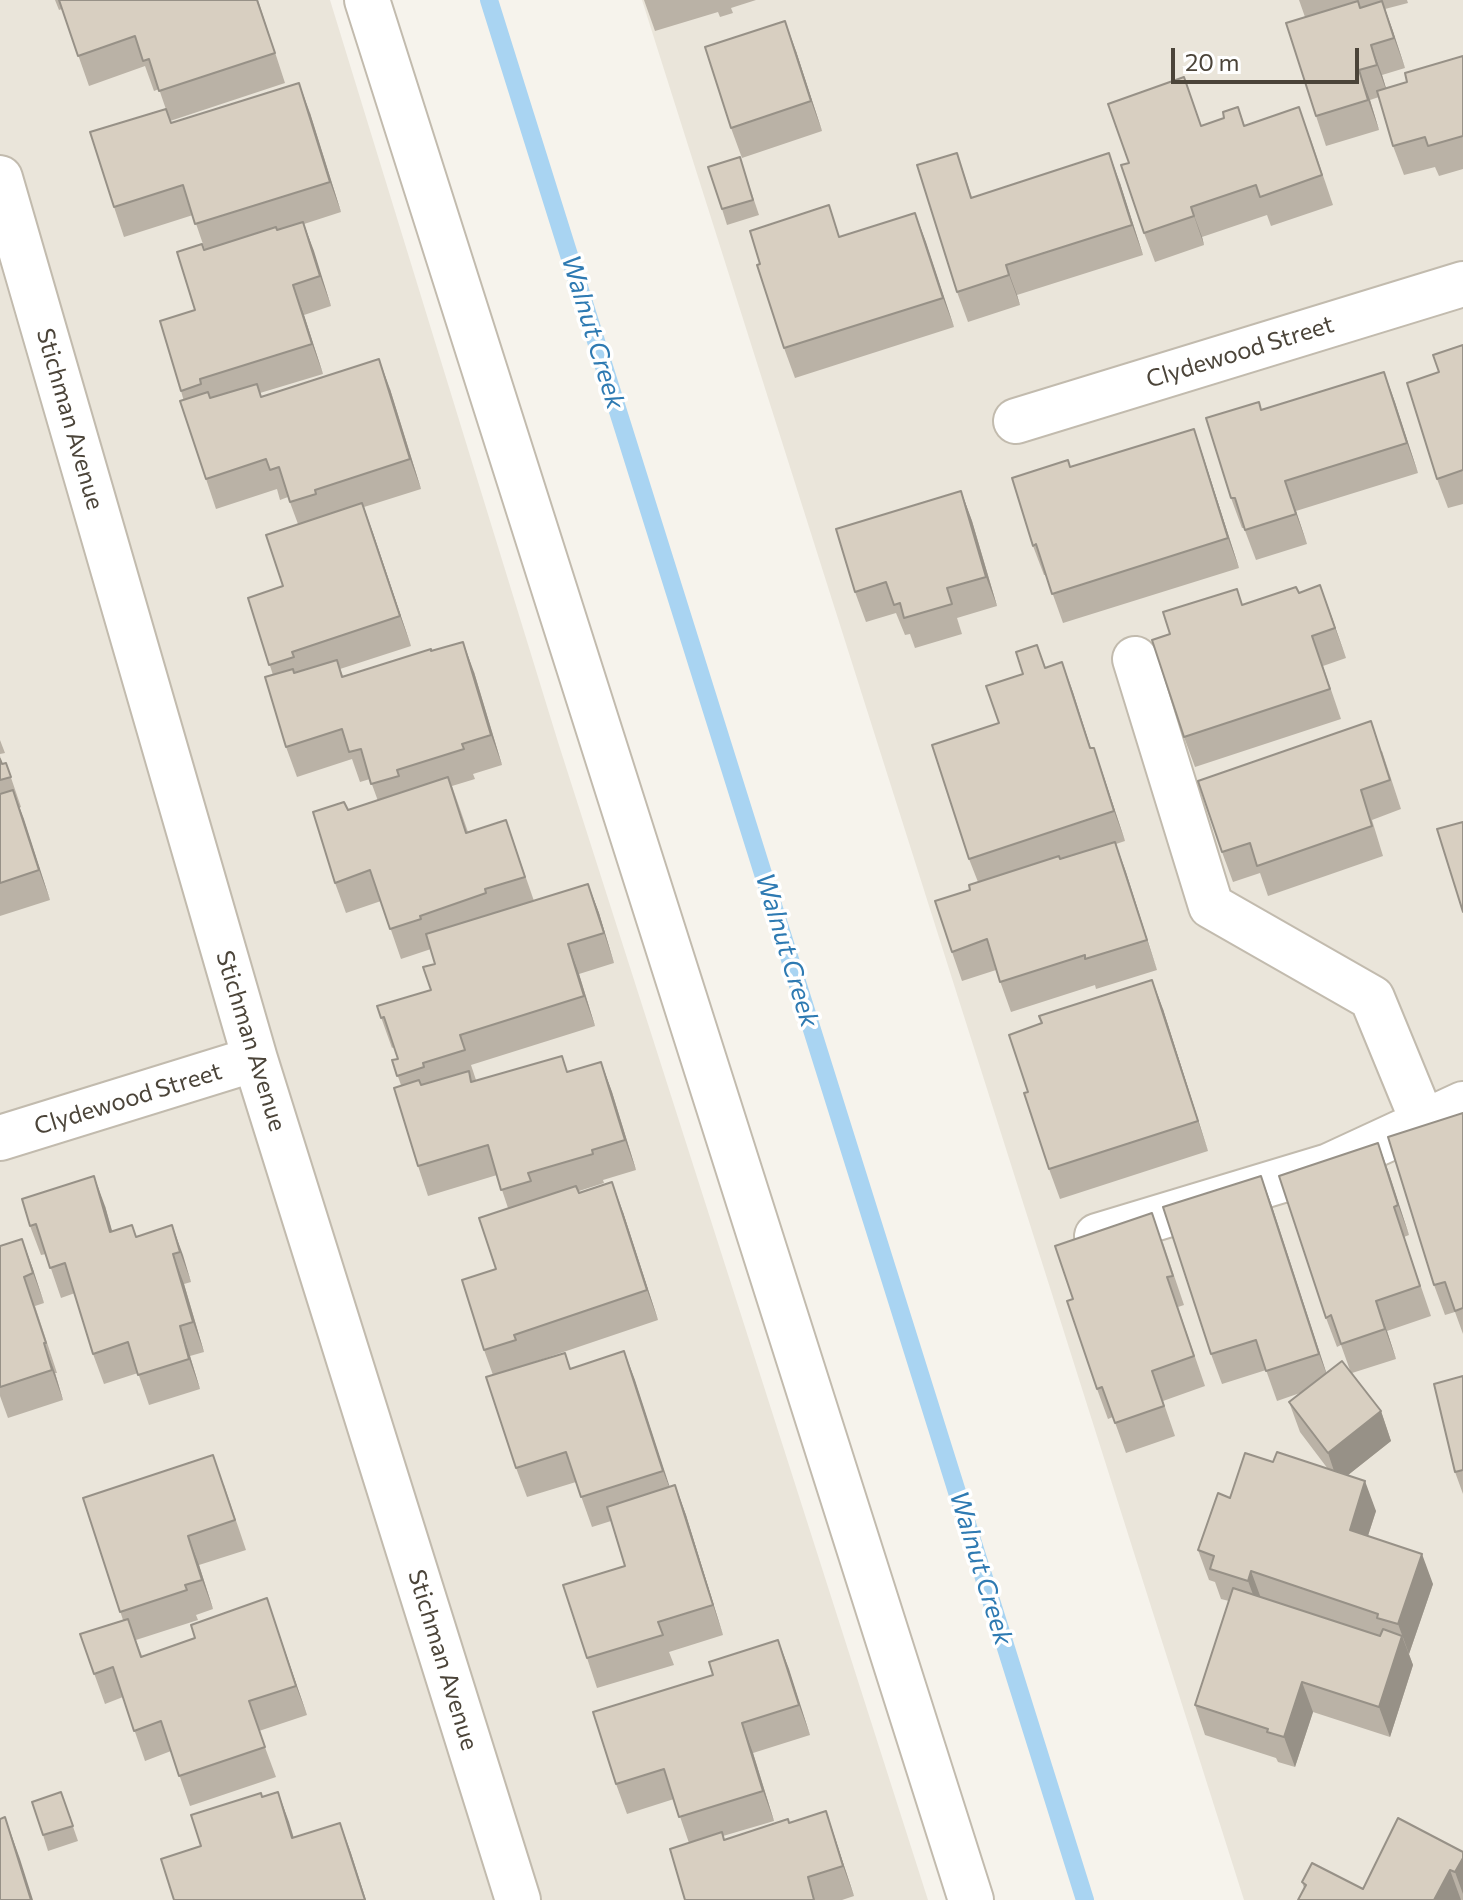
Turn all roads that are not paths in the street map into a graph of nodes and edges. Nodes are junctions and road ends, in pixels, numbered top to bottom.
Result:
1 (367, 0) edge
2 (0, 178) edge
3 (1463, 284) edge
4 (1016, 421) dead end
5 (1135, 659) dead end
6 (255, 1059) junction
7 (1463, 1104) edge
8 (1423, 1122) junction
9 (0, 1138) edge
10 (1062, 1246) edge
11 (518, 1900) edge
12 (971, 1900) edge

1 - 12 street
2 - 6 street, Stichman Avenue
3 - 4 street, Clydewood Street
5 - 8 street
6 - 9 street, Clydewood Street
6 - 11 street, Stichman Avenue
7 - 8 street
8 - 10 street

